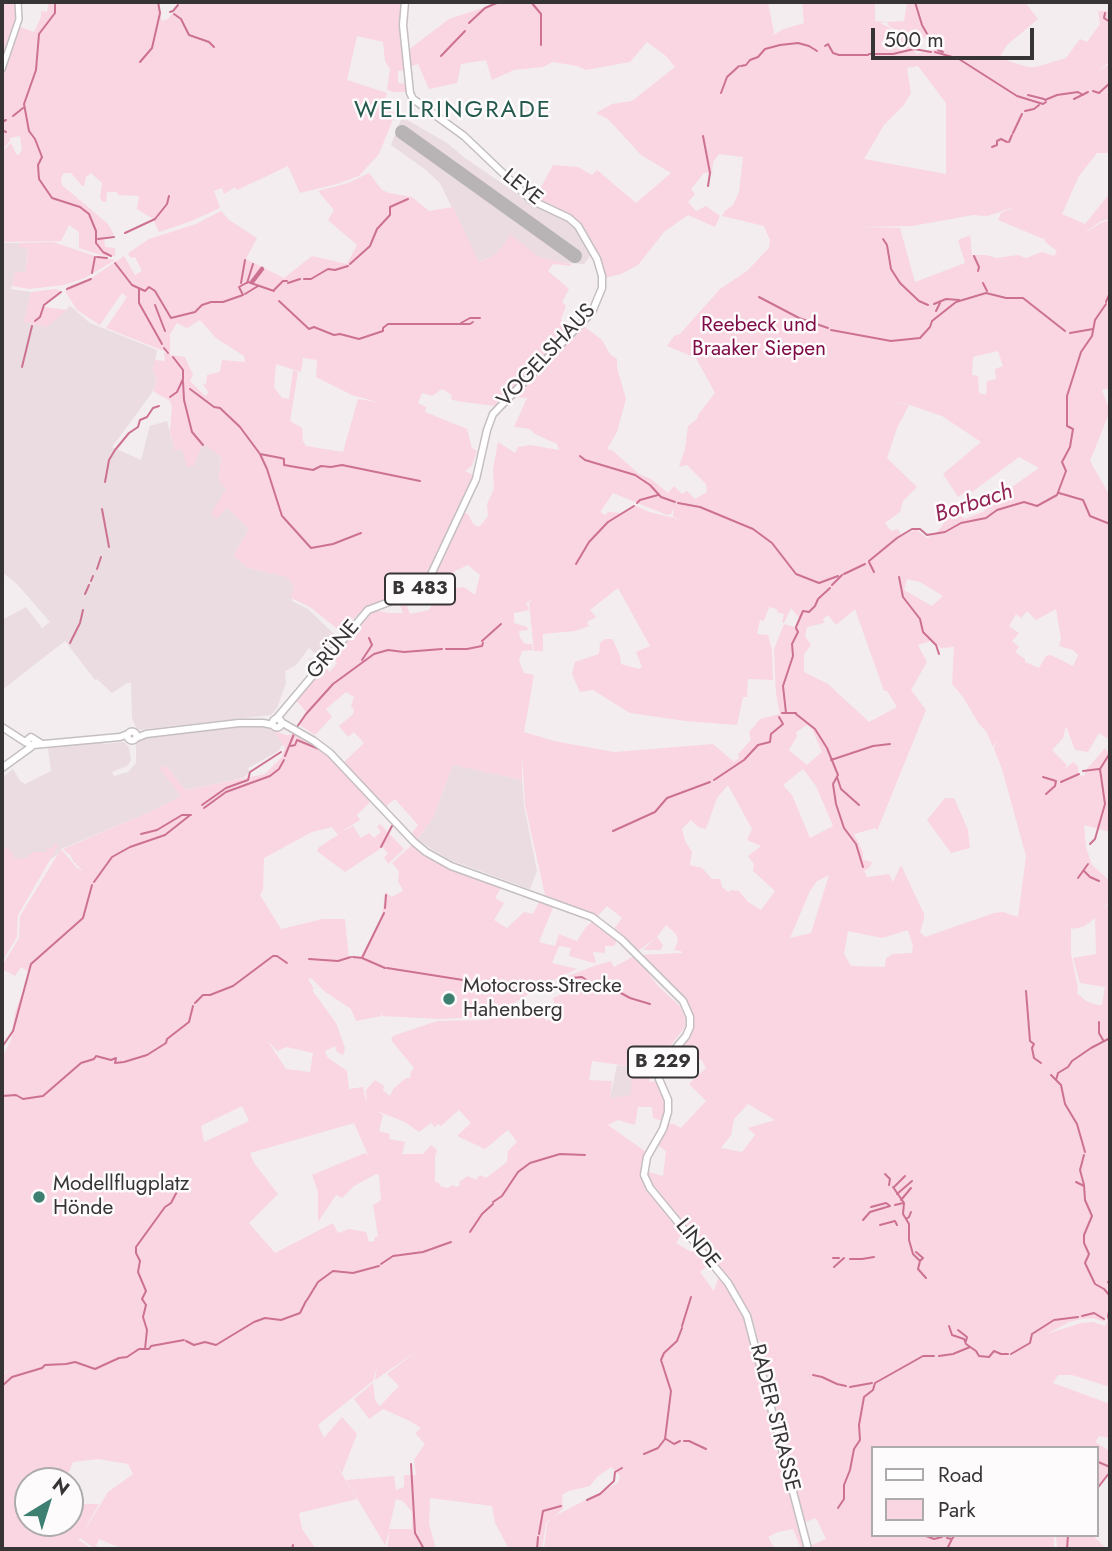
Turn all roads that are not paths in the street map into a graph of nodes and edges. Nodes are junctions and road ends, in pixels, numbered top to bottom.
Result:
1 (18, 2) edge
2 (405, 2) edge
3 (2, 69) edge
4 (586, 237) joint
5 (464, 507) joint
6 (277, 722) junction
7 (2, 727) edge
8 (29, 744) junction
9 (2, 768) edge
10 (733, 1290) joint
11 (808, 1549) edge

1 - 3 main road
2 - 4 main road, LEYE / B 483
4 - 5 main road, VOGELSHAUS / B 483
5 - 6 main road, GRÜNE / B 483
6 - 8 main road
6 - 10 main road, LINDE / B 229
7 - 8 main road
8 - 9 main road
10 - 11 main road, RADER STRASSE / B 229

